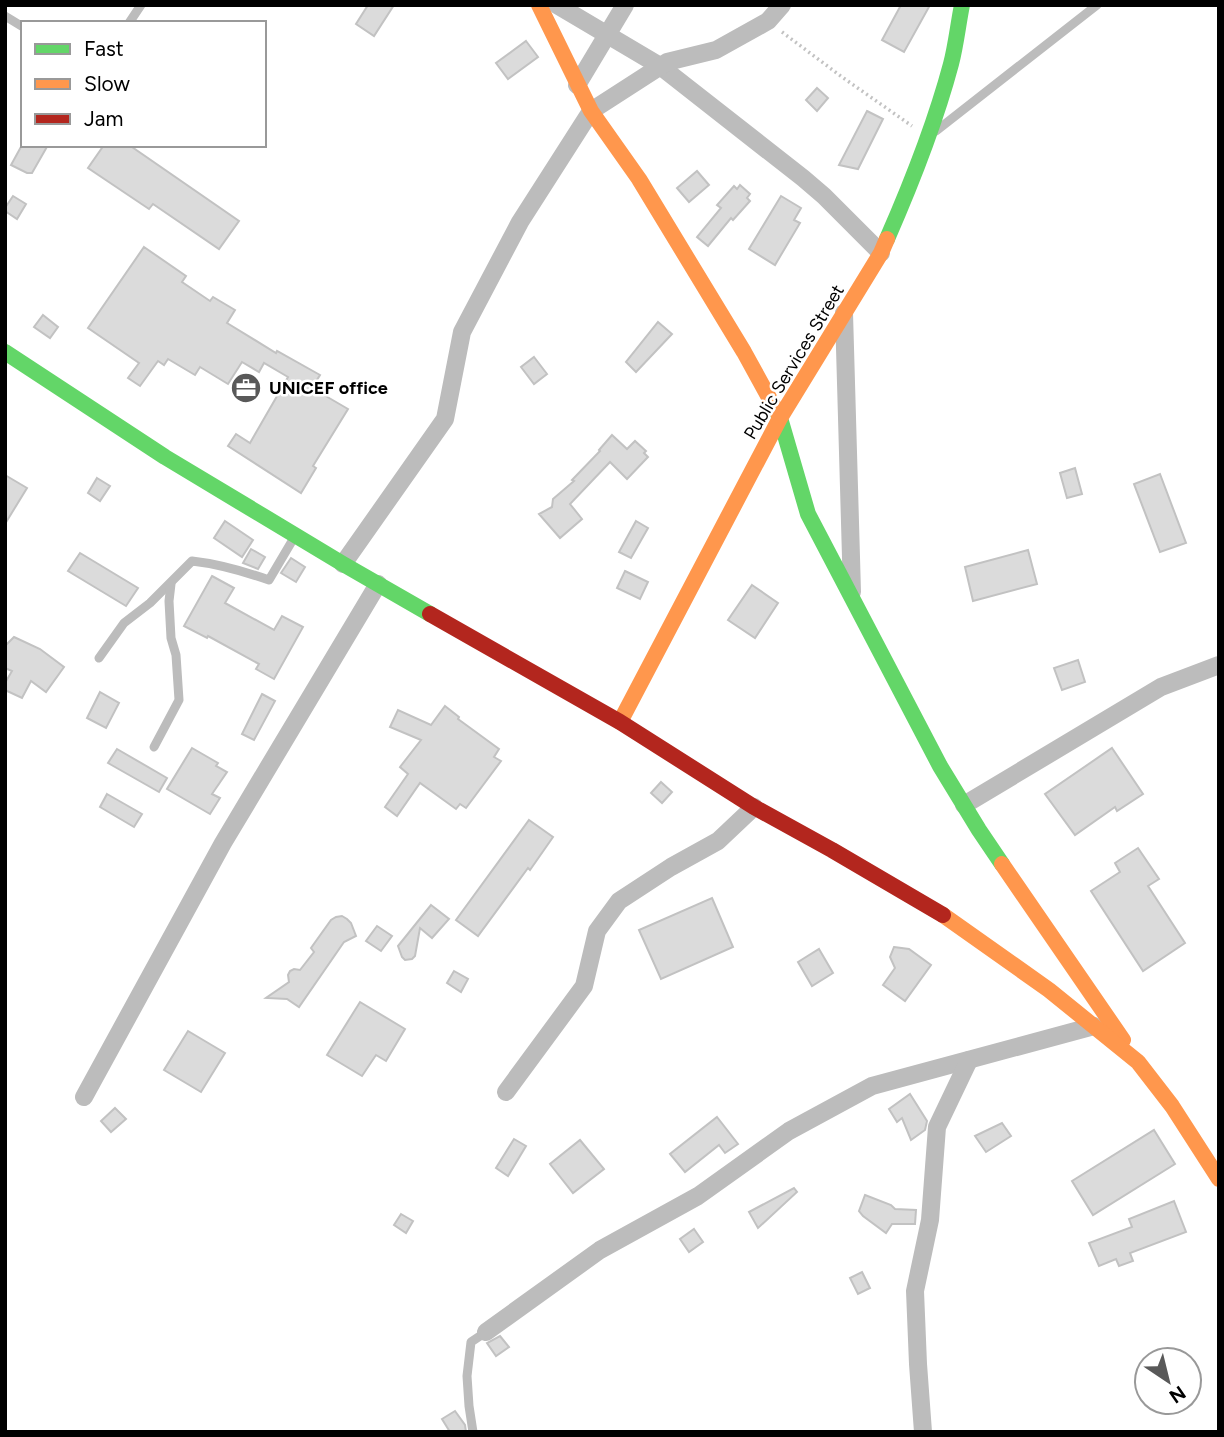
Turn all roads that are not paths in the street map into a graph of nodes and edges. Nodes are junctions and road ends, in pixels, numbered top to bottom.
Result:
1 (141, 5) edge
2 (539, 5) edge
3 (557, 5) edge
4 (625, 5) edge
5 (782, 5) edge
6 (962, 5) edge
7 (1097, 5) edge
8 (5, 16) edge
9 (131, 21) edge
10 (21, 26) edge
11 (607, 34) junction
12 (660, 66) junction
13 (577, 85) junction
14 (591, 111) junction
15 (928, 138) junction
16 (881, 253) junction
17 (844, 313) junction
18 (5, 352) edge
19 (780, 418) junction
20 (296, 534) junction
21 (343, 564) junction
22 (171, 583) junction
23 (378, 584) junction
24 (852, 599) junction
25 (99, 658) dead end
26 (1219, 665) edge
27 (620, 722) junction
28 (154, 747) dead end
29 (964, 806) junction
30 (754, 807) junction
31 (1094, 1026) junction
32 (969, 1060) junction
33 (1138, 1062) junction
34 (506, 1092) dead end
35 (84, 1097) dead end
36 (1219, 1179) edge
37 (486, 1332) joint
38 (473, 1432) edge
39 (923, 1432) edge

1 - 9 lane
2 - 13 street
3 - 11 street
4 - 11 street
5 - 12 street
6 - 15 street, Public Services Street
7 - 15 lane
8 - 10 lane
11 - 12 street
11 - 13 street
12 - 14 street
12 - 16 street
13 - 14 street
14 - 19 street
14 - 21 street
15 - 16 street, Public Services Street
16 - 17 street, Public Services Street
17 - 19 street, Public Services Street
17 - 24 street
18 - 20 street
19 - 24 street
19 - 27 street, Public Services Street
20 - 21 street
20 - 22 lane
21 - 23 street
22 - 25 lane
22 - 28 lane
23 - 27 street
23 - 35 street
24 - 29 street
26 - 29 street
27 - 30 street
29 - 33 street
30 - 31 street
30 - 34 street
31 - 32 street
31 - 33 street
32 - 37 street
32 - 39 street
33 - 36 street
37 - 38 lane

